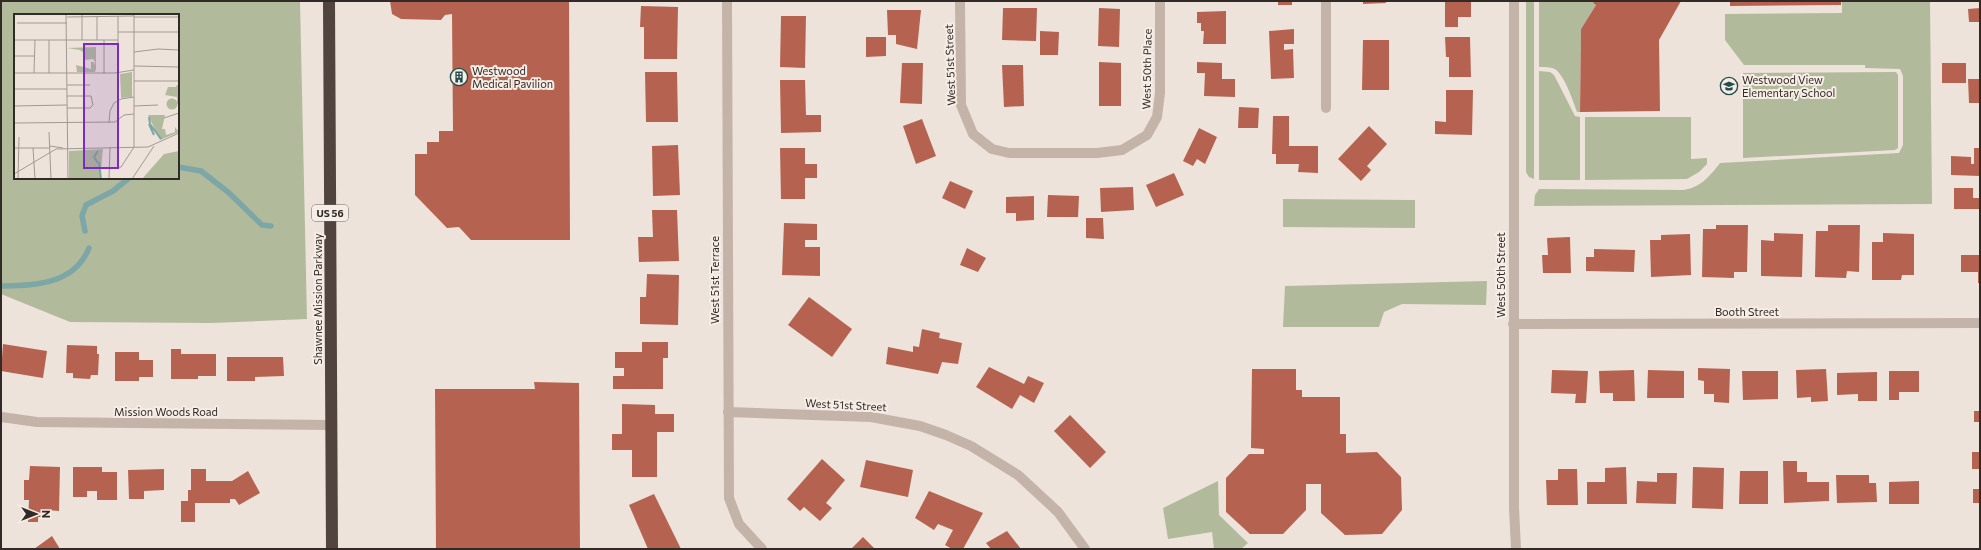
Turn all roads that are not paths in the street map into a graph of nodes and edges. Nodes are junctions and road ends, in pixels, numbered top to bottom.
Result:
1 (329, 1) edge
2 (727, 1) edge
3 (960, 1) edge
4 (1160, 1) edge
5 (1326, 1) edge
6 (1514, 1) edge
7 (1326, 108) dead end
8 (1055, 153) joint
9 (1980, 323) edge
10 (1513, 324) junction
11 (728, 412) junction
12 (1, 416) edge
13 (332, 425) junction
14 (332, 549) edge
15 (762, 549) edge
16 (1085, 549) edge
17 (1516, 549) edge

1 - 13 highway, Shawnee Mission Parkway / US 56
2 - 11 street, West 51st Terrace
3 - 8 street, West 51st Street
4 - 8 street, West 50th Place
5 - 7 street
6 - 10 street, West 50th Street
9 - 10 street, Booth Street
10 - 17 street, West 50th Street
11 - 15 street, West 51st Terrace
11 - 16 street, West 51st Street
12 - 13 street, Mission Woods Road
13 - 14 highway, Shawnee Mission Parkway / US 56

